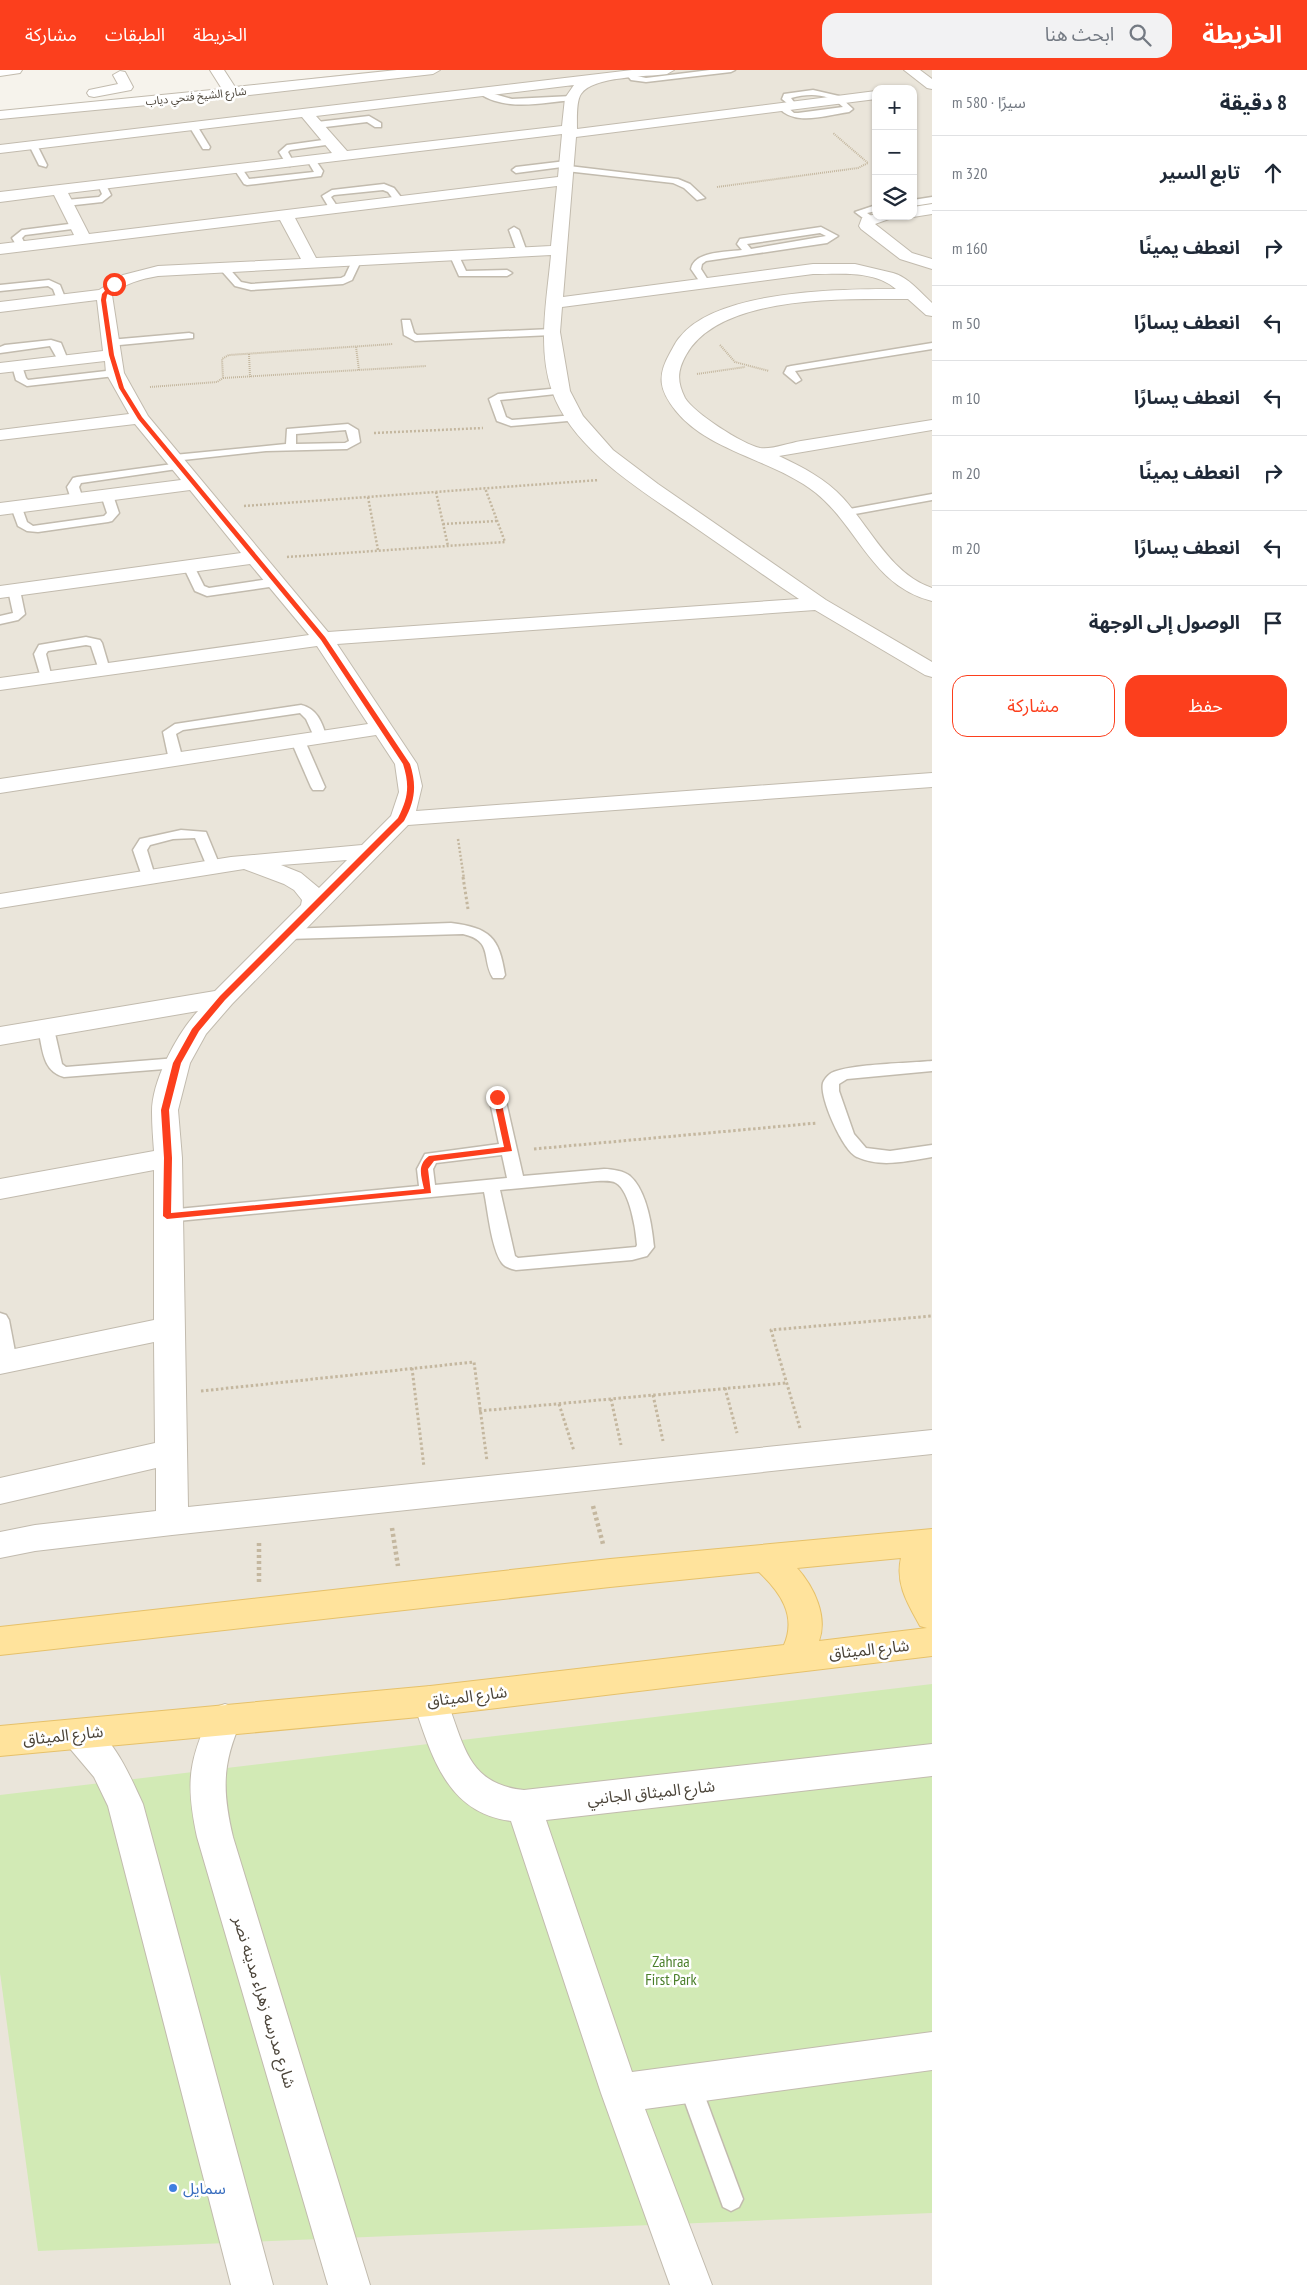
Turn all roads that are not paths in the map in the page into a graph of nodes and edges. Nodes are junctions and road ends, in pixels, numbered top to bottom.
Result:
1 (218, 70) edge
2 (292, 70) edge
3 (433, 70) edge
4 (667, 70) edge
5 (731, 70) edge
6 (911, 70) edge
7 (391, 72) edge
8 (630, 74) junction
9 (120, 75) dead end
10 (591, 79) junction
11 (302, 85) junction
12 (932, 85) edge
13 (483, 92) junction
14 (232, 93) junction
15 (872, 96) edge
16 (572, 98) junction
17 (412, 100) junction
18 (839, 100) junction
19 (788, 106) junction
20 (62, 109) junction
21 (306, 113) junction
22 (0, 115) edge
23 (317, 125) junction
24 (378, 125) dead end
25 (193, 126) junction
26 (569, 131) junction
27 (330, 142) junction
28 (33, 145) junction
29 (206, 146) dead end
30 (0, 149) edge
31 (343, 156) junction
32 (312, 160) junction
33 (290, 163) junction
34 (43, 165) dead end
35 (238, 169) junction
36 (516, 170) dead end
37 (566, 171) junction
38 (0, 197) edge
39 (63, 197) junction
40 (700, 198) dead end
41 (932, 200) edge
42 (917, 202) edge
43 (932, 209) edge
44 (917, 211) edge
45 (285, 214) junction
46 (872, 218) edge
47 (514, 230) dead end
48 (81, 232) junction
49 (0, 249) edge
50 (558, 250) junction
51 (748, 251) junction
52 (522, 252) junction
53 (455, 256) junction
54 (356, 261) junction
55 (311, 263) junction
56 (932, 264) edge
57 (224, 268) junction
58 (506, 273) dead end
59 (705, 282) junction
60 (0, 288) edge
61 (104, 294) junction
62 (914, 294) junction
63 (61, 300) junction
64 (554, 303) junction
65 (0, 307) edge
66 (932, 311) edge
67 (406, 322) dead end
68 (552, 332) junction
69 (189, 336) dead end
70 (932, 346) edge
71 (0, 350) edge
72 (63, 360) junction
73 (114, 365) junction
74 (4, 367) edge
75 (793, 377) road end
76 (561, 391) junction
77 (140, 418) junction
78 (575, 418) junction
79 (932, 425) edge
80 (0, 435) edge
81 (291, 447) junction
82 (759, 454) junction
83 (177, 462) junction
84 (195, 484) junction
85 (107, 495) junction
86 (932, 498) edge
87 (77, 499) junction
88 (9, 508) edge
89 (844, 513) junction
90 (256, 558) junction
91 (189, 566) junction
92 (276, 582) junction
93 (7, 591) edge
94 (932, 595) edge
95 (819, 604) junction
96 (0, 620) edge
97 (323, 639) junction
98 (104, 670) junction
99 (932, 671) edge
100 (46, 678) junction
101 (0, 684) edge
102 (382, 728) junction
103 (321, 738) junction
104 (298, 741) junction
105 (176, 760) junction
106 (932, 780) edge
107 (0, 786) edge
108 (318, 787) dead end
109 (401, 819) junction
110 (371, 851) junction
111 (221, 864) junction
112 (148, 876) junction
113 (0, 901) edge
114 (312, 909) junction
115 (287, 934) junction
116 (498, 974) dead end
117 (223, 998) junction
118 (46, 1029) junction
119 (0, 1036) edge
120 (177, 1063) junction
121 (932, 1066) edge
122 (497, 1097) dead end
123 (509, 1150) junction
124 (932, 1152) edge
125 (168, 1158) junction
126 (516, 1183) junction
127 (491, 1185) junction
128 (0, 1190) edge
129 (428, 1191) junction
130 (167, 1216) junction
131 (0, 1320) edge
132 (168, 1328) junction
133 (4, 1362) edge
134 (932, 1442) edge
135 (171, 1452) junction
136 (0, 1491) edge
137 (172, 1522) junction
138 (927, 1543) edge
139 (0, 1544) edge
140 (765, 1558) junction
141 (932, 1616) edge
142 (0, 1641) edge
143 (932, 1642) edge
144 (795, 1657) junction
145 (430, 1701) junction
146 (225, 1719) junction
147 (79, 1734) junction
148 (0, 1741) edge
149 (932, 1760) edge
150 (524, 1806) junction
151 (932, 2051) edge
152 (689, 2083) junction
153 (620, 2093) junction
154 (731, 2199) dead end
155 (252, 2285) edge
156 (350, 2285) edge
157 (691, 2285) edge

1 - 14 street
2 - 11 street
3 - 7 street, شارع الشيخ فتحي دياب
4 - 8 street
5 - 8 lane
6 - 12 street
7 - 11 street, شارع الشيخ فتحي دياب
7 - 17 street
8 - 10 street
9 - 20 street
10 - 13 street
10 - 16 street
11 - 14 street, شارع الشيخ فتحي دياب
13 - 16 lane
13 - 17 street
14 - 20 street, شارع الشيخ فتحي دياب
15 - 18 street
16 - 26 street
17 - 21 street
18 - 19 street
18 - 19 lane
19 - 26 street
20 - 22 street, شارع الشيخ فتحي دياب
21 - 23 street
21 - 25 street
23 - 24 lane
23 - 27 street
25 - 28 street
25 - 29 lane
26 - 31 street
26 - 37 street
27 - 31 street
27 - 33 lane
28 - 30 street
28 - 34 lane
31 - 32 street
32 - 33 street
32 - 35 lane
33 - 35 street
35 - 39 street
36 - 37 lane
37 - 40 lane
37 - 45 street
37 - 50 street
38 - 39 street
39 - 48 street
41 - 42 lane
43 - 44 street
45 - 48 street
45 - 55 street
46 - 56 street
47 - 52 lane
48 - 49 street
50 - 52 street
50 - 64 street
51 - 51 lane
51 - 59 lane
52 - 53 street
53 - 54 street
53 - 58 lane
54 - 55 street
54 - 57 lane
55 - 57 street
57 - 61 street
59 - 62 street
59 - 64 street
60 - 63 lane
61 - 63 street
61 - 73 street
62 - 66 street
62 - 82 street
63 - 65 street
64 - 68 street
67 - 68 lane
68 - 76 street
69 - 73 lane
70 - 75 lane
71 - 72 lane
72 - 73 street
72 - 74 street
73 - 74 lane
73 - 77 street
76 - 78 street
76 - 78 lane
77 - 80 street
77 - 83 street
78 - 95 street
79 - 82 street
81 - 81 lane
81 - 83 lane
82 - 89 street
83 - 84 street
83 - 87 lane
84 - 85 street
84 - 90 street
85 - 87 street
85 - 88 lane
86 - 89 lane
87 - 88 street
89 - 94 street
90 - 91 street
90 - 92 street
91 - 92 lane
91 - 93 street
92 - 97 street
93 - 96 lane
95 - 97 street
95 - 99 street
97 - 98 street
97 - 102 street
98 - 100 street
98 - 100 lane
100 - 101 street
102 - 103 street
102 - 109 street
103 - 104 street
103 - 105 lane
104 - 105 street
104 - 108 lane
105 - 107 street
106 - 109 street
109 - 110 street
110 - 111 street
110 - 114 street
111 - 112 street
111 - 112 lane
111 - 114 street
112 - 113 street
114 - 115 street
115 - 116 lane
115 - 117 street
117 - 118 street
117 - 120 street
118 - 119 street
118 - 120 lane
120 - 125 street
121 - 124 lane
122 - 123 lane
123 - 126 lane
123 - 129 lane
125 - 128 street
125 - 130 street
126 - 127 lane
126 - 127 lane
127 - 129 lane
129 - 130 lane
130 - 132 street
131 - 133 lane
132 - 133 street
132 - 135 street
134 - 137 street
135 - 136 street
135 - 137 street
137 - 139 street
138 - 140 main road
138 - 141 main road
140 - 142 main road
140 - 144 main road
143 - 144 main road, شارع الميثاق
144 - 145 main road, شارع الميثاق
145 - 146 main road, شارع الميثاق
145 - 150 street, شارع الميثاق الجانبي
146 - 147 main road, شارع الميثاق
146 - 156 street, شارع مدرسه زهراء مدينه نصر
147 - 148 main road, شارع الميثاق
147 - 155 street
149 - 150 street, شارع الميثاق الجانبي
150 - 153 street
151 - 152 street
152 - 153 street
152 - 154 lane
153 - 157 street

